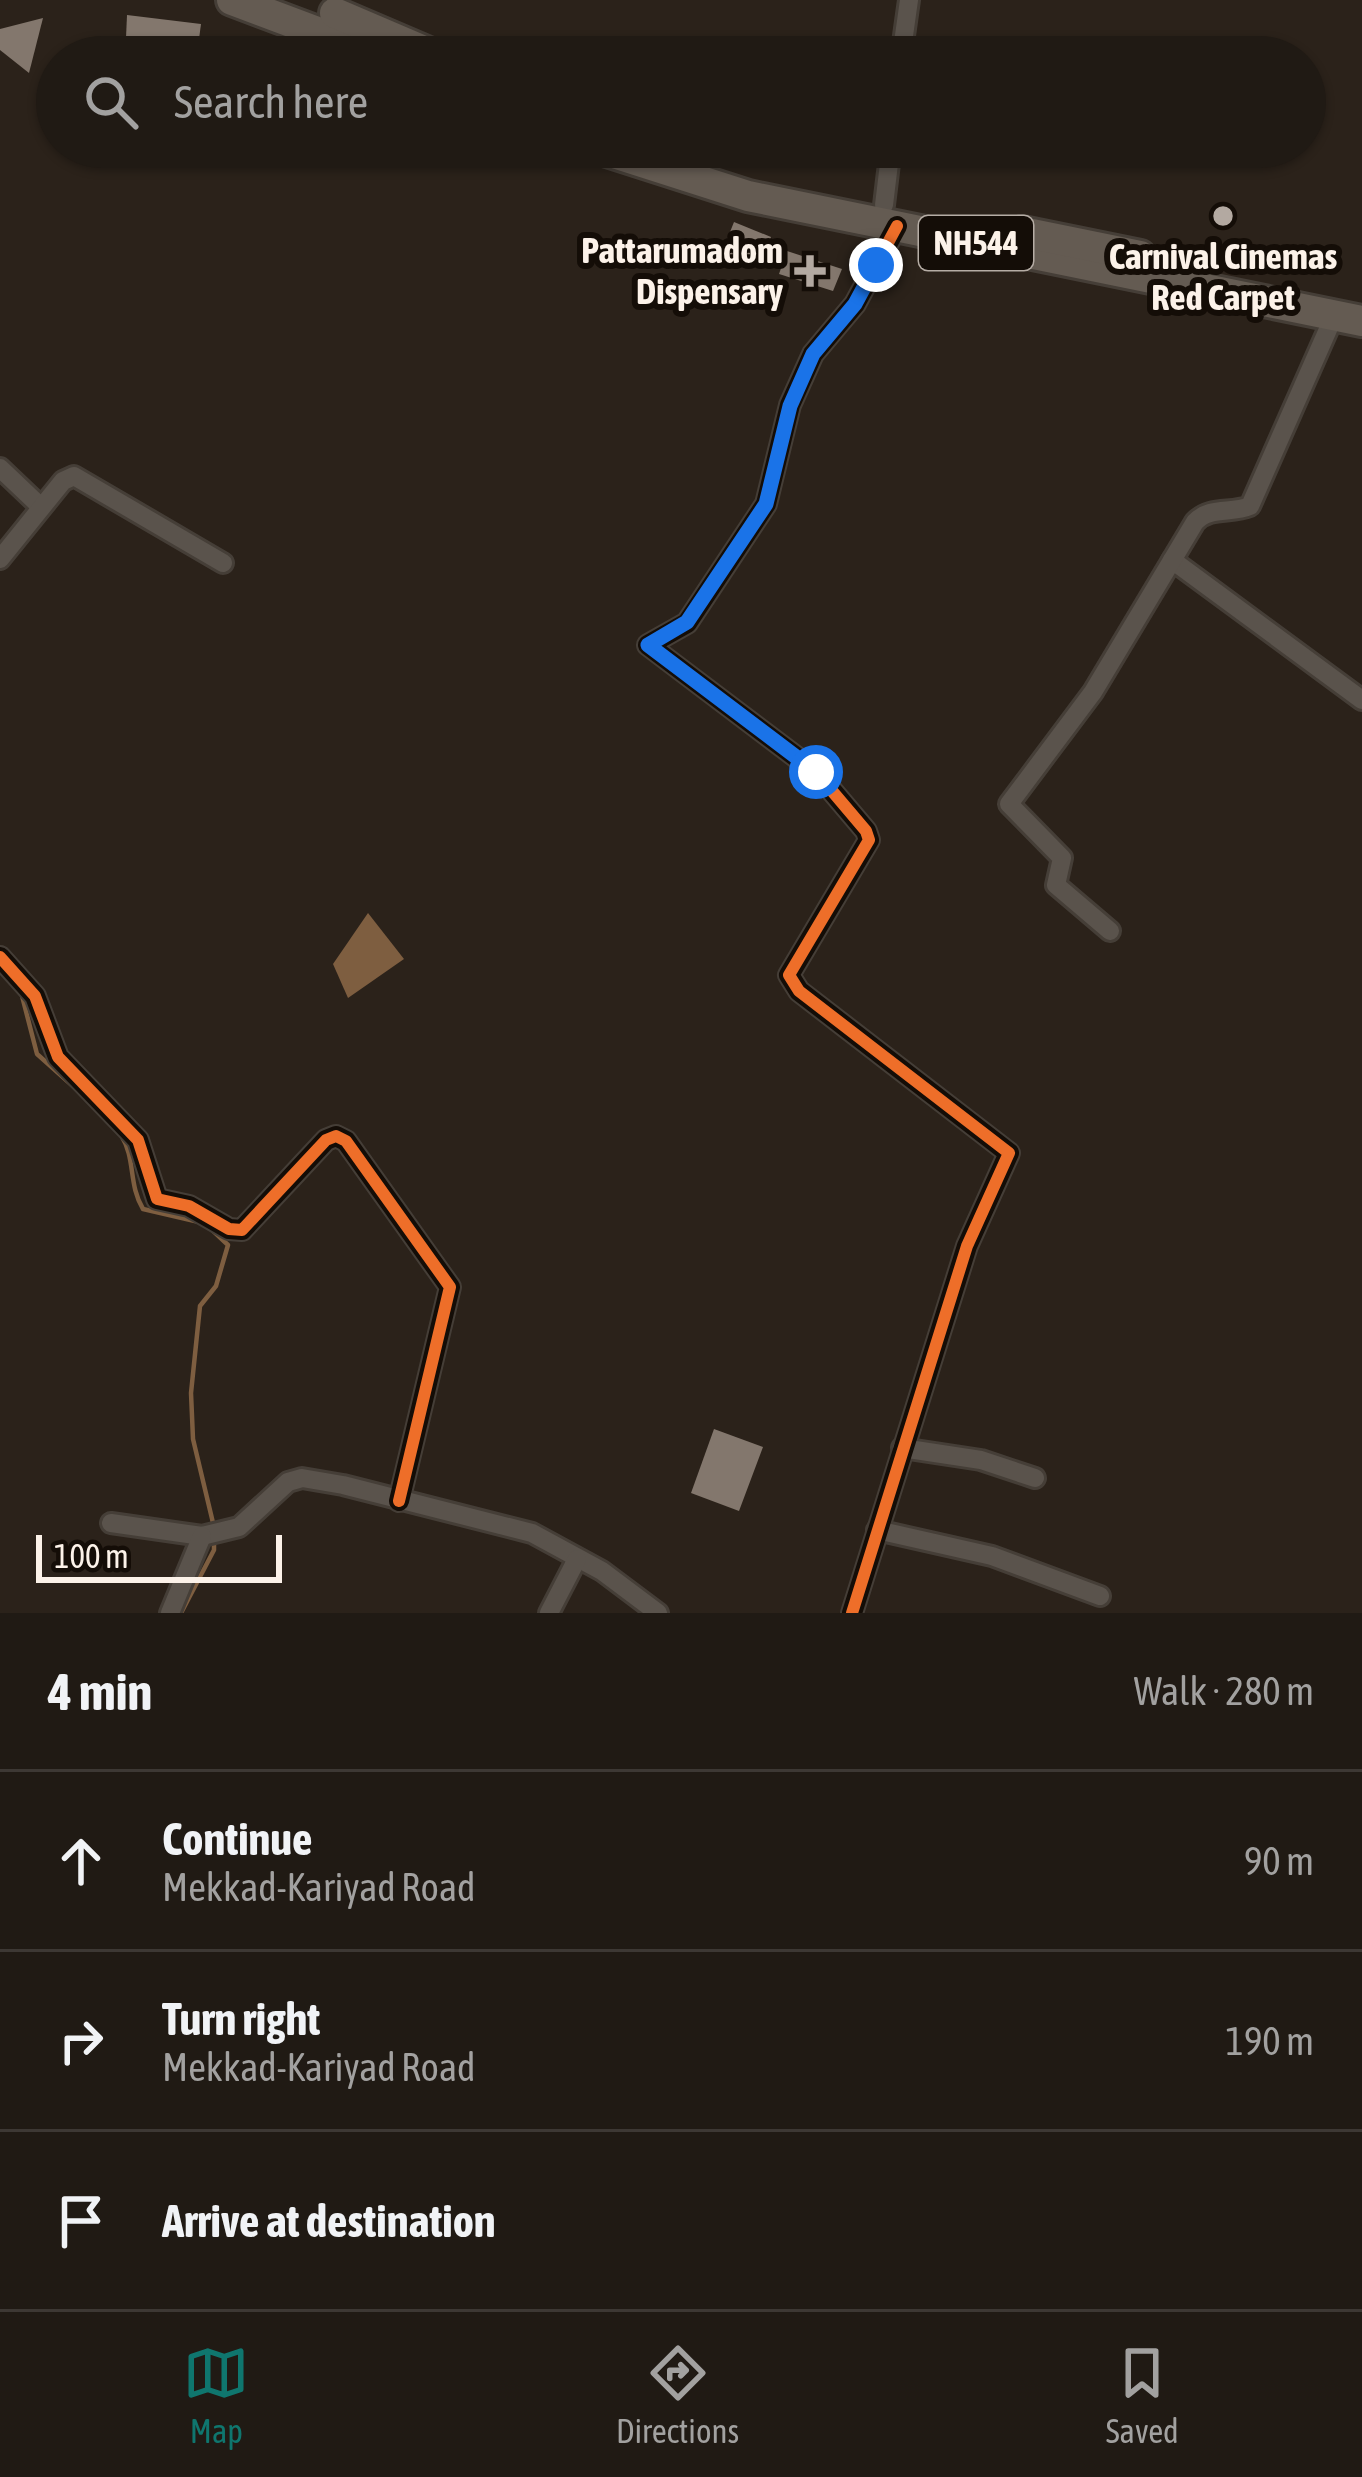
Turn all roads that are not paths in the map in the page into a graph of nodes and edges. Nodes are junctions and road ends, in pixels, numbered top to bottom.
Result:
1 (232, 0) edge
2 (302, 0) edge
3 (909, 0) edge
4 (327, 36) edge
5 (387, 36) edge
6 (904, 36) edge
7 (661, 168) edge
8 (726, 168) edge
9 (891, 168) edge
10 (891, 216) junction
11 (1362, 299) edge
12 (1348, 318) edge
13 (0, 468) edge
14 (41, 506) junction
15 (0, 559) edge
16 (1172, 560) junction
17 (223, 563) dead end
18 (1362, 700) edge
19 (1110, 931) dead end
20 (0, 957) edge
21 (902, 1448) junction
22 (1035, 1478) dead end
23 (399, 1501) junction
24 (111, 1523) dead end
25 (877, 1530) junction
26 (202, 1536) junction
27 (577, 1559) junction
28 (1100, 1596) dead end
29 (170, 1613) edge
30 (549, 1613) edge
31 (658, 1613) edge
32 (852, 1613) edge

1 - 4 highway
2 - 5 highway
3 - 6 street
7 - 10 highway, NH544
8 - 10 highway, NH544
9 - 10 street
10 - 11 highway, NH544
10 - 12 highway, NH544
10 - 21 street
12 - 16 street
13 - 14 street
14 - 15 street
14 - 17 street
16 - 18 street
16 - 19 street
20 - 23 street
21 - 22 street
21 - 25 street
23 - 26 street
23 - 27 street
24 - 26 street
25 - 28 street
25 - 32 street
26 - 29 street
27 - 30 street
27 - 31 street

